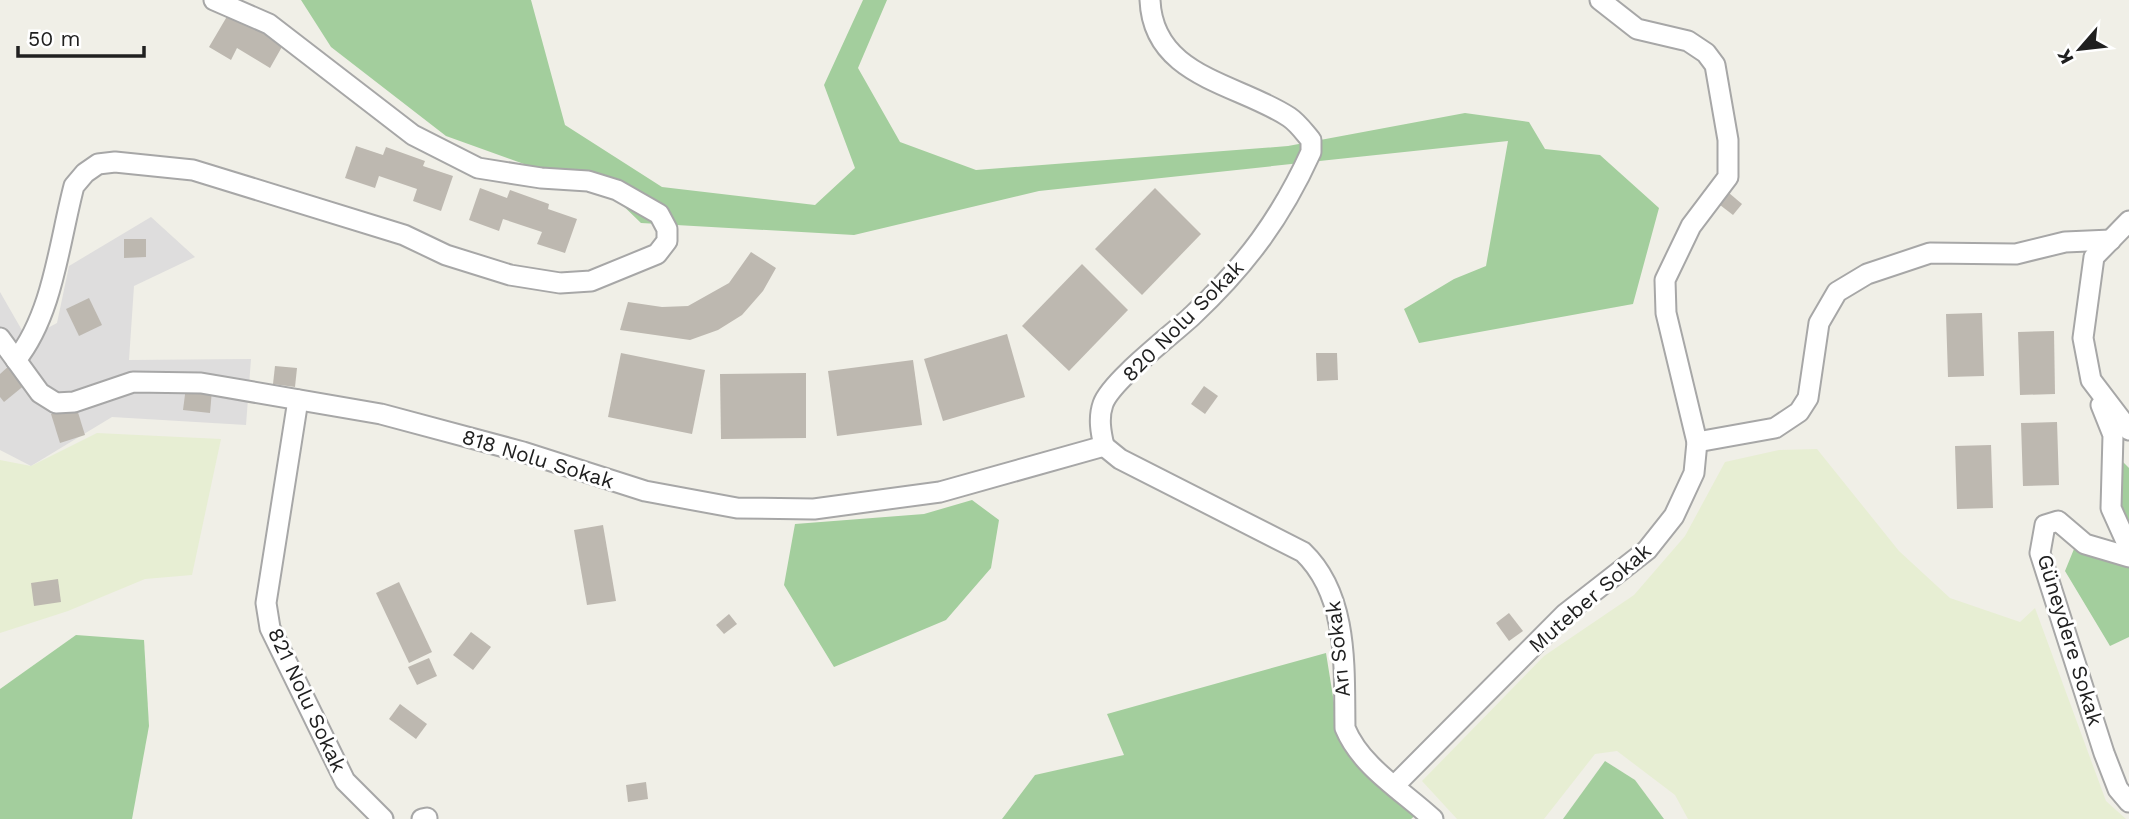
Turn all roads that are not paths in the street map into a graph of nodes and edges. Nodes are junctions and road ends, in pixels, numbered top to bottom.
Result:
1 (214, 0) edge
2 (1150, 0) edge
3 (1600, 0) edge
4 (2129, 221) edge
5 (2111, 240) junction
6 (0, 338) edge
7 (16, 360) junction
8 (2091, 380) junction
9 (298, 400) junction
10 (2129, 430) edge
11 (1697, 442) junction
12 (1104, 446) junction
13 (2129, 548) edge
14 (2129, 557) edge
15 (1395, 785) junction
16 (2129, 802) edge
17 (383, 819) edge
18 (1433, 819) edge

1 - 7 street
2 - 12 street, 820 Nolu Sokak
3 - 11 street, Muteber Sokak
4 - 5 street
5 - 8 street
5 - 11 street
6 - 7 street, 818 Nolu Sokak
7 - 9 street, 818 Nolu Sokak
8 - 10 street
8 - 13 street
9 - 12 street, 818 Nolu Sokak
9 - 17 street, 821 Nolu Sokak
11 - 15 street, Muteber Sokak
12 - 15 street, Arı Sokak
14 - 16 street, Güneydere Sokak
15 - 18 street, Arı Sokak

